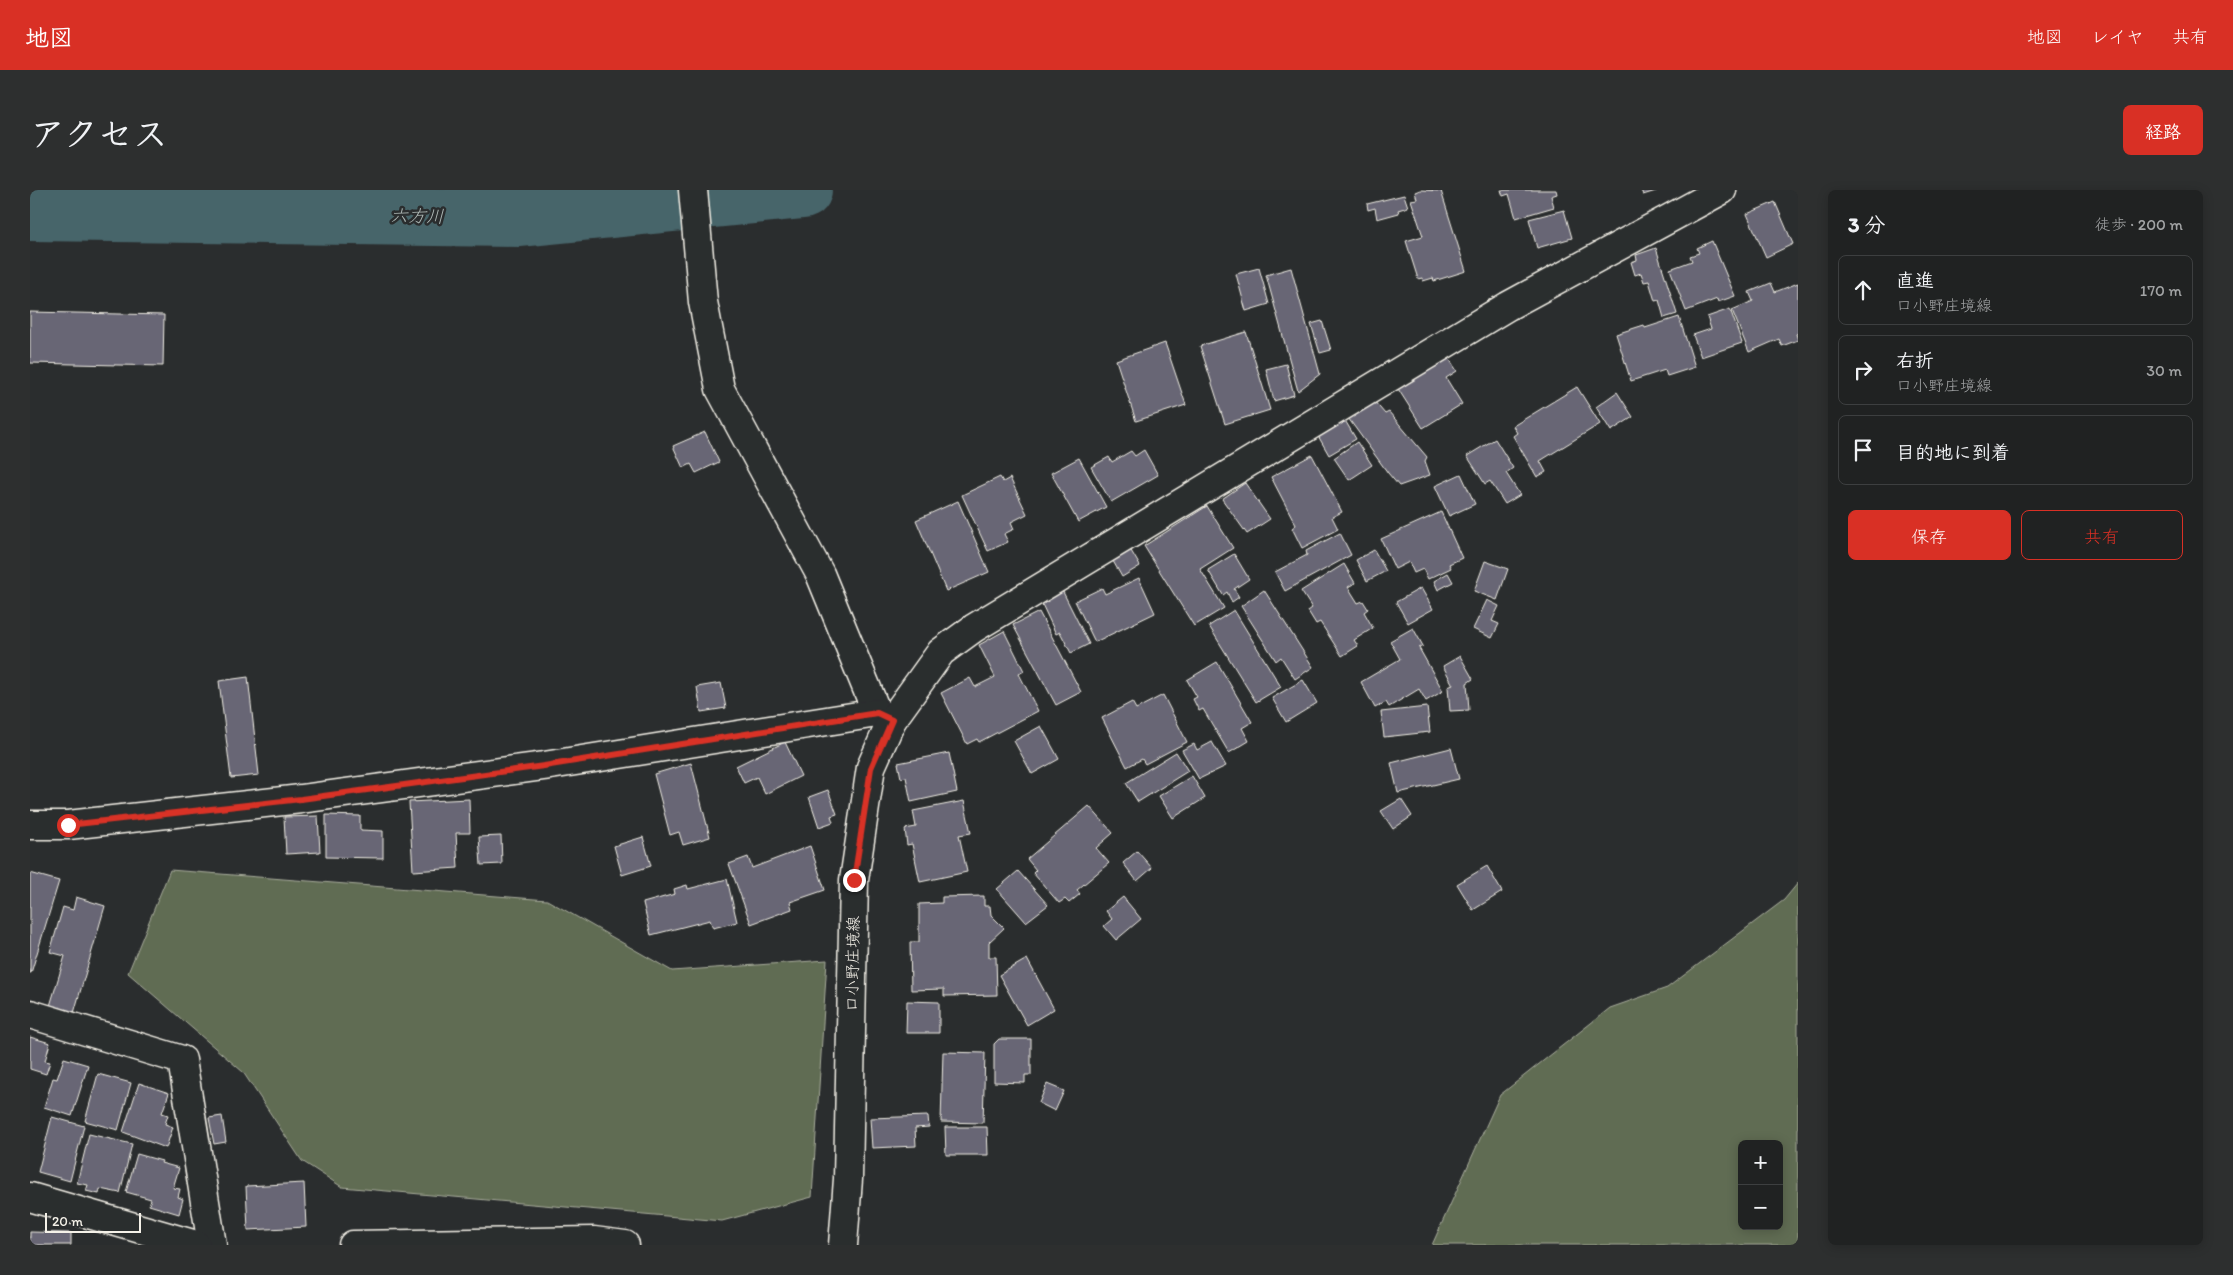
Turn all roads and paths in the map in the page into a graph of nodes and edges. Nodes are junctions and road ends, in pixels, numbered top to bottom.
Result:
1 (693, 190) edge
2 (1715, 191) edge
3 (884, 717) junction
4 (30, 825) edge
5 (30, 1014) edge
6 (30, 1197) edge
7 (196, 1245) edge
8 (212, 1245) edge
9 (353, 1245) edge
10 (625, 1245) edge
11 (843, 1245) edge

1 - 3 street
2 - 3 street, 口小野庄境線
3 - 4 street
3 - 11 street, 口小野庄境線
5 - 8 street
6 - 7 street
9 - 10 street

